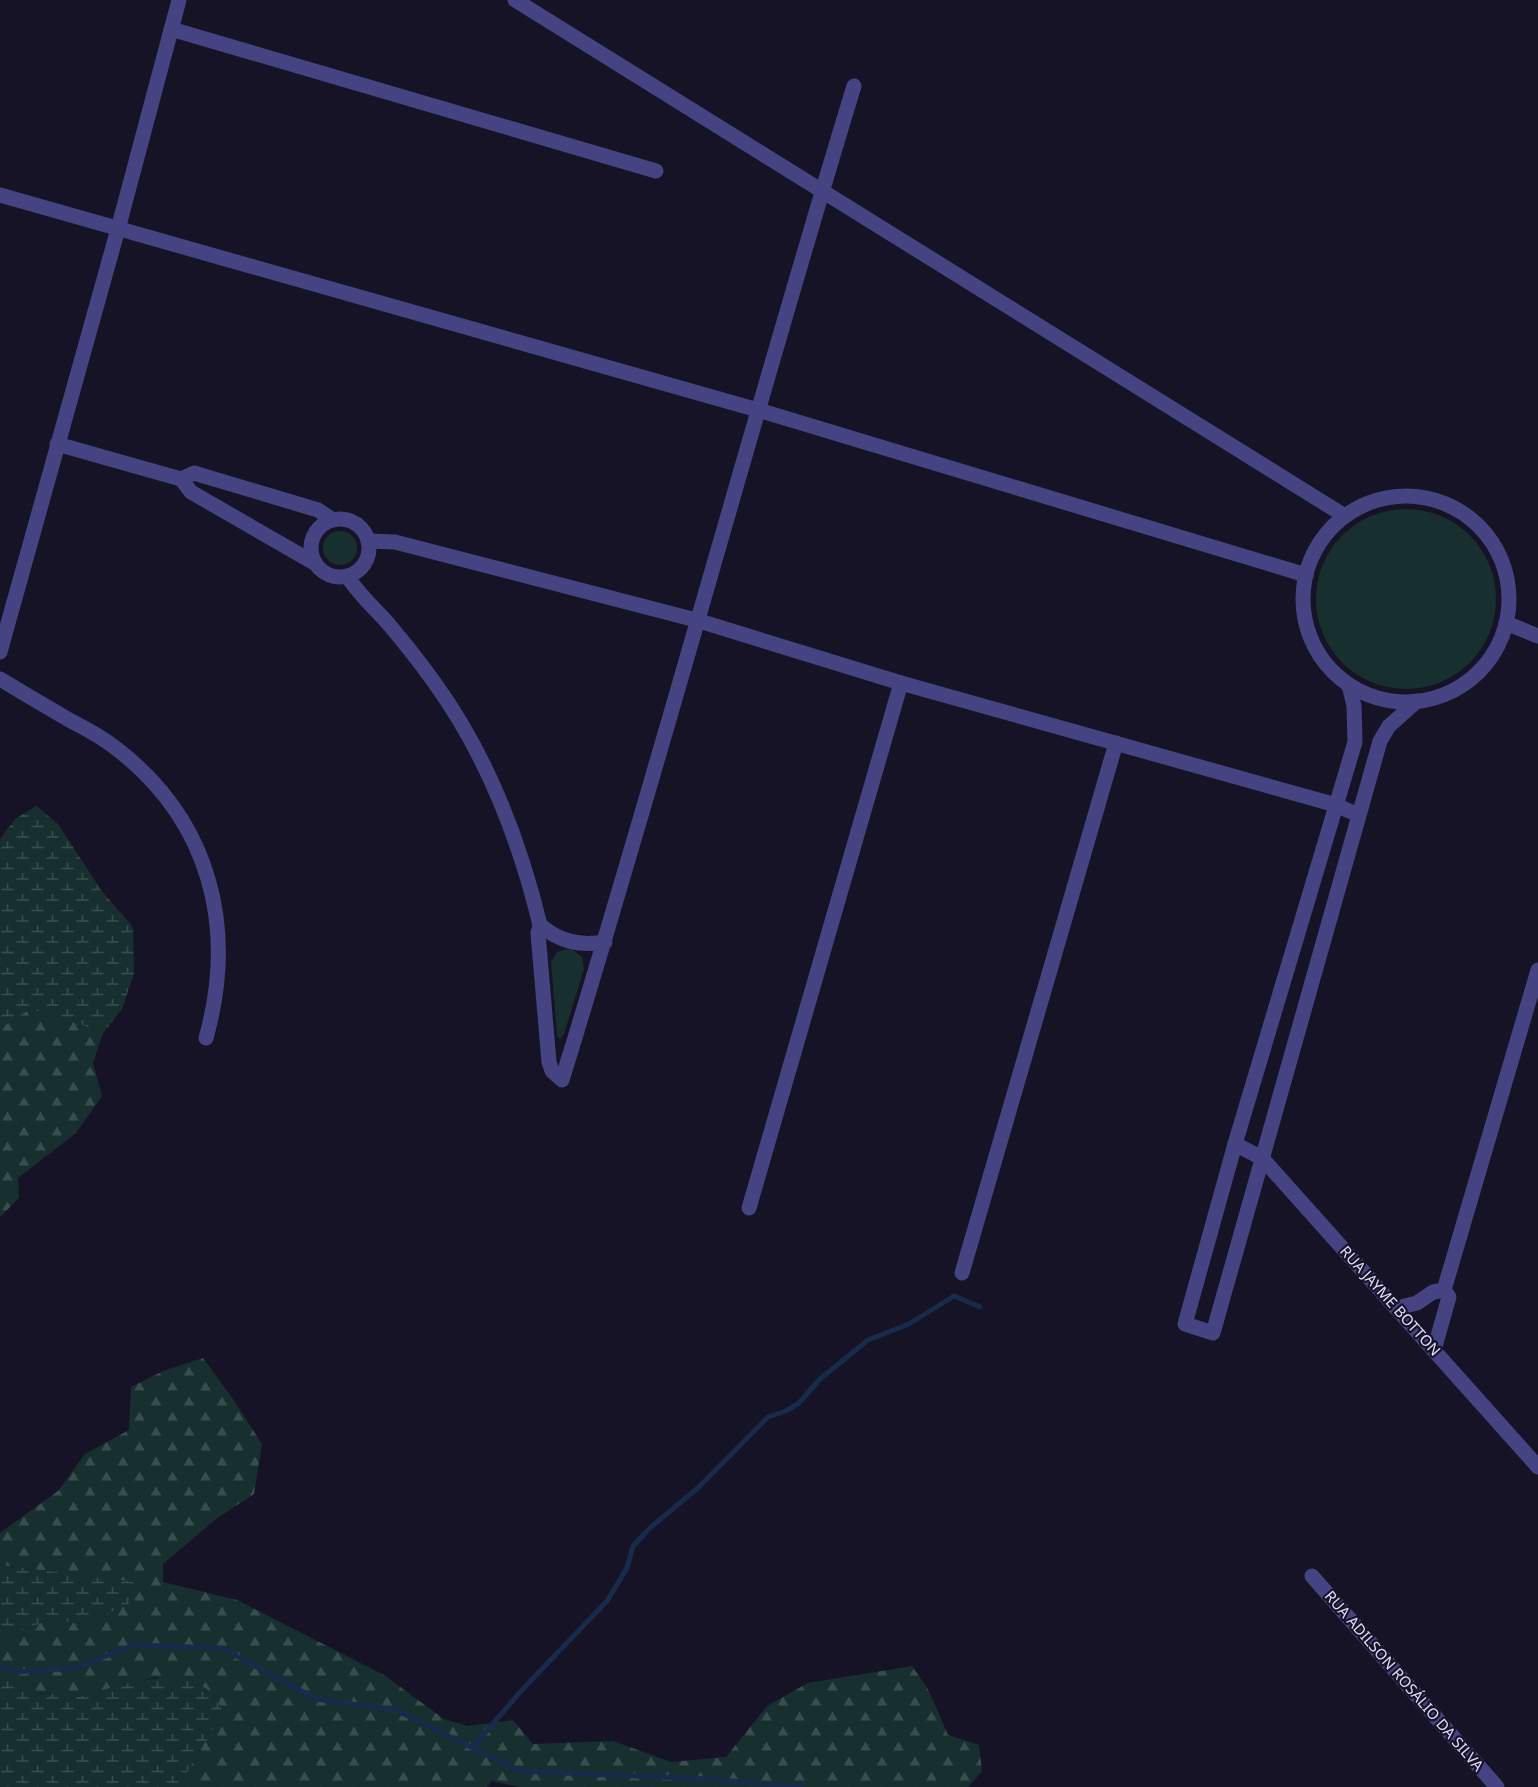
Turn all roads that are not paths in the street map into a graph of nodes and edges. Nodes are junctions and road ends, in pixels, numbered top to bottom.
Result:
1 (179, 0) edge
2 (515, 0) edge
3 (171, 29) junction
4 (854, 86) dead end
5 (656, 171) dead end
6 (822, 190) junction
7 (0, 195) edge
8 (118, 228) junction
9 (758, 410) junction
10 (57, 444) junction
11 (181, 479) junction
12 (1345, 516) junction
13 (333, 520) junction
14 (368, 541) junction
15 (316, 564) junction
16 (1306, 575) junction
17 (347, 576) junction
18 (696, 621) junction
19 (1506, 623) junction
20 (1538, 636) edge
21 (0, 652) edge
22 (0, 679) edge
23 (901, 683) junction
24 (1349, 685) junction
25 (1417, 701) junction
26 (1116, 743) junction
27 (1336, 806) junction
28 (1358, 815) junction
29 (540, 925) junction
30 (605, 942) junction
31 (1538, 970) edge
32 (206, 1038) dead end
33 (1235, 1144) junction
34 (1262, 1158) junction
35 (749, 1208) dead end
36 (962, 1273) dead end
37 (1444, 1290) junction
38 (1397, 1308) junction
39 (1434, 1350) junction
40 (1538, 1467) edge
41 (1312, 1576) dead end
42 (1497, 1787) edge

1 - 3 street
2 - 6 street
3 - 5 street
3 - 8 street
4 - 6 street
6 - 9 street
6 - 12 street
7 - 8 street
8 - 9 street
8 - 10 street
9 - 16 street
9 - 18 street
10 - 11 street
10 - 21 street
11 - 13 street
11 - 15 street
12 - 16 street
12 - 19 street
13 - 14 street
13 - 15 street
14 - 17 street
14 - 18 street
15 - 17 street
16 - 24 street
17 - 29 street
18 - 23 street
18 - 30 street
19 - 20 street
19 - 25 street
22 - 32 street
23 - 26 street
23 - 35 street
24 - 25 street
24 - 27 street
25 - 28 street
26 - 27 street
26 - 36 street
27 - 28 street
27 - 33 street
28 - 34 street
29 - 30 street
29 - 30 street
31 - 37 street
33 - 34 street, RUA JAYME BOTTON
33 - 34 street
34 - 38 street, RUA JAYME BOTTON
37 - 38 street
37 - 39 street
38 - 39 street, RUA JAYME BOTTON
39 - 40 street, RUA JAYME BOTTON
41 - 42 street, RUA ADILSON ROSÁLIO DA SILVA

